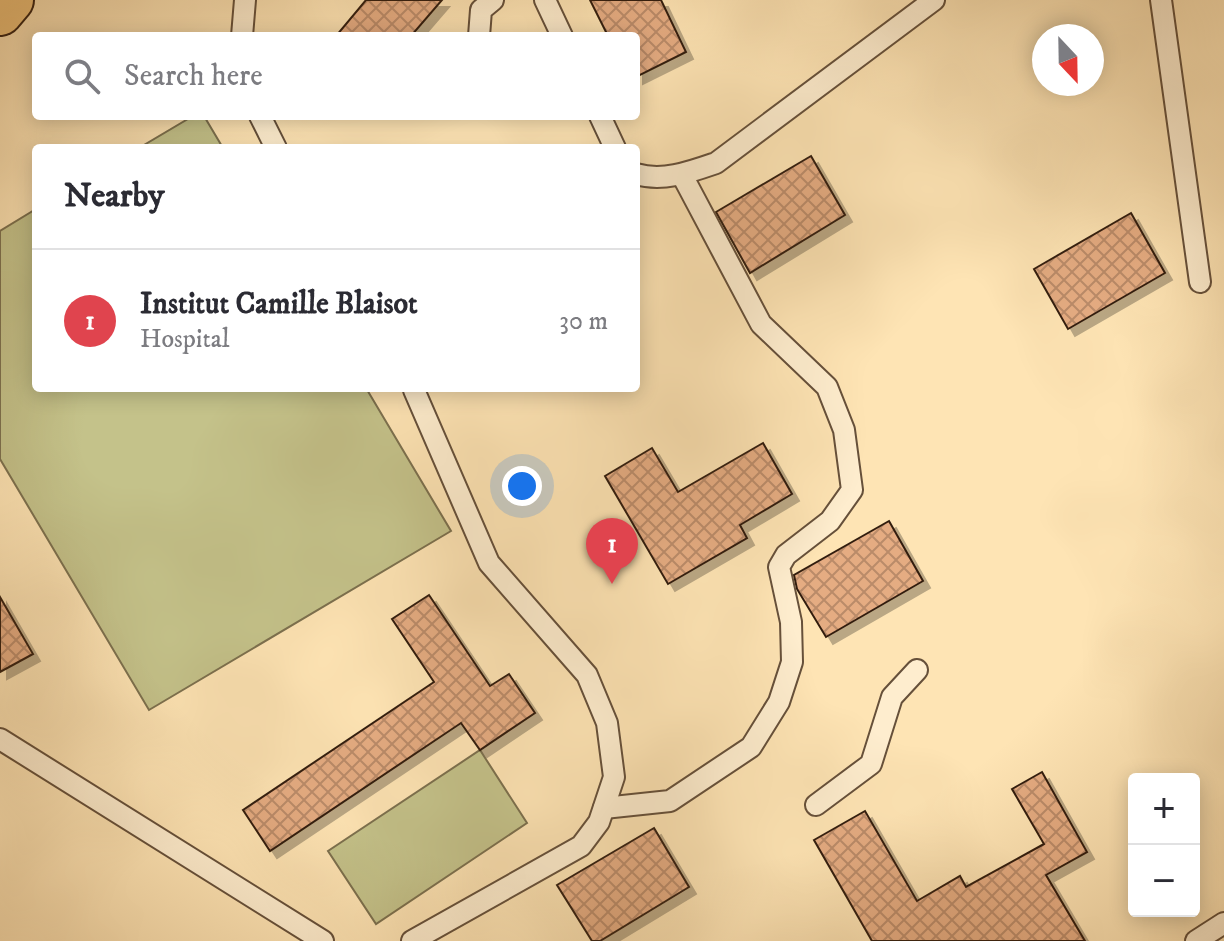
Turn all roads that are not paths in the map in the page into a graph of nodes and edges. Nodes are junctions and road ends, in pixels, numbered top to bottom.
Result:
1 (11, 0) edge
2 (245, 0) edge
3 (493, 0) edge
4 (545, 0) edge
5 (934, 0) edge
6 (1161, 0) edge
7 (0, 13) edge
8 (242, 32) edge
9 (479, 32) edge
10 (560, 32) edge
11 (262, 120) edge
12 (602, 120) edge
13 (274, 144) edge
14 (613, 144) edge
15 (640, 175) edge
16 (682, 175) junction
17 (1200, 282) dead end
18 (416, 392) edge
19 (917, 670) dead end
20 (0, 739) edge
21 (816, 805) dead end
22 (604, 808) junction
23 (1224, 923) edge
24 (323, 941) edge
25 (412, 941) edge
26 (1196, 941) edge

1 - 7 highway
2 - 8 lane
3 - 9 lane
4 - 10 lane
5 - 16 lane
6 - 17 lane
11 - 13 lane
12 - 14 lane
15 - 16 lane
16 - 22 lane
18 - 22 lane
19 - 21 lane
20 - 24 lane
22 - 25 lane
23 - 26 lane

